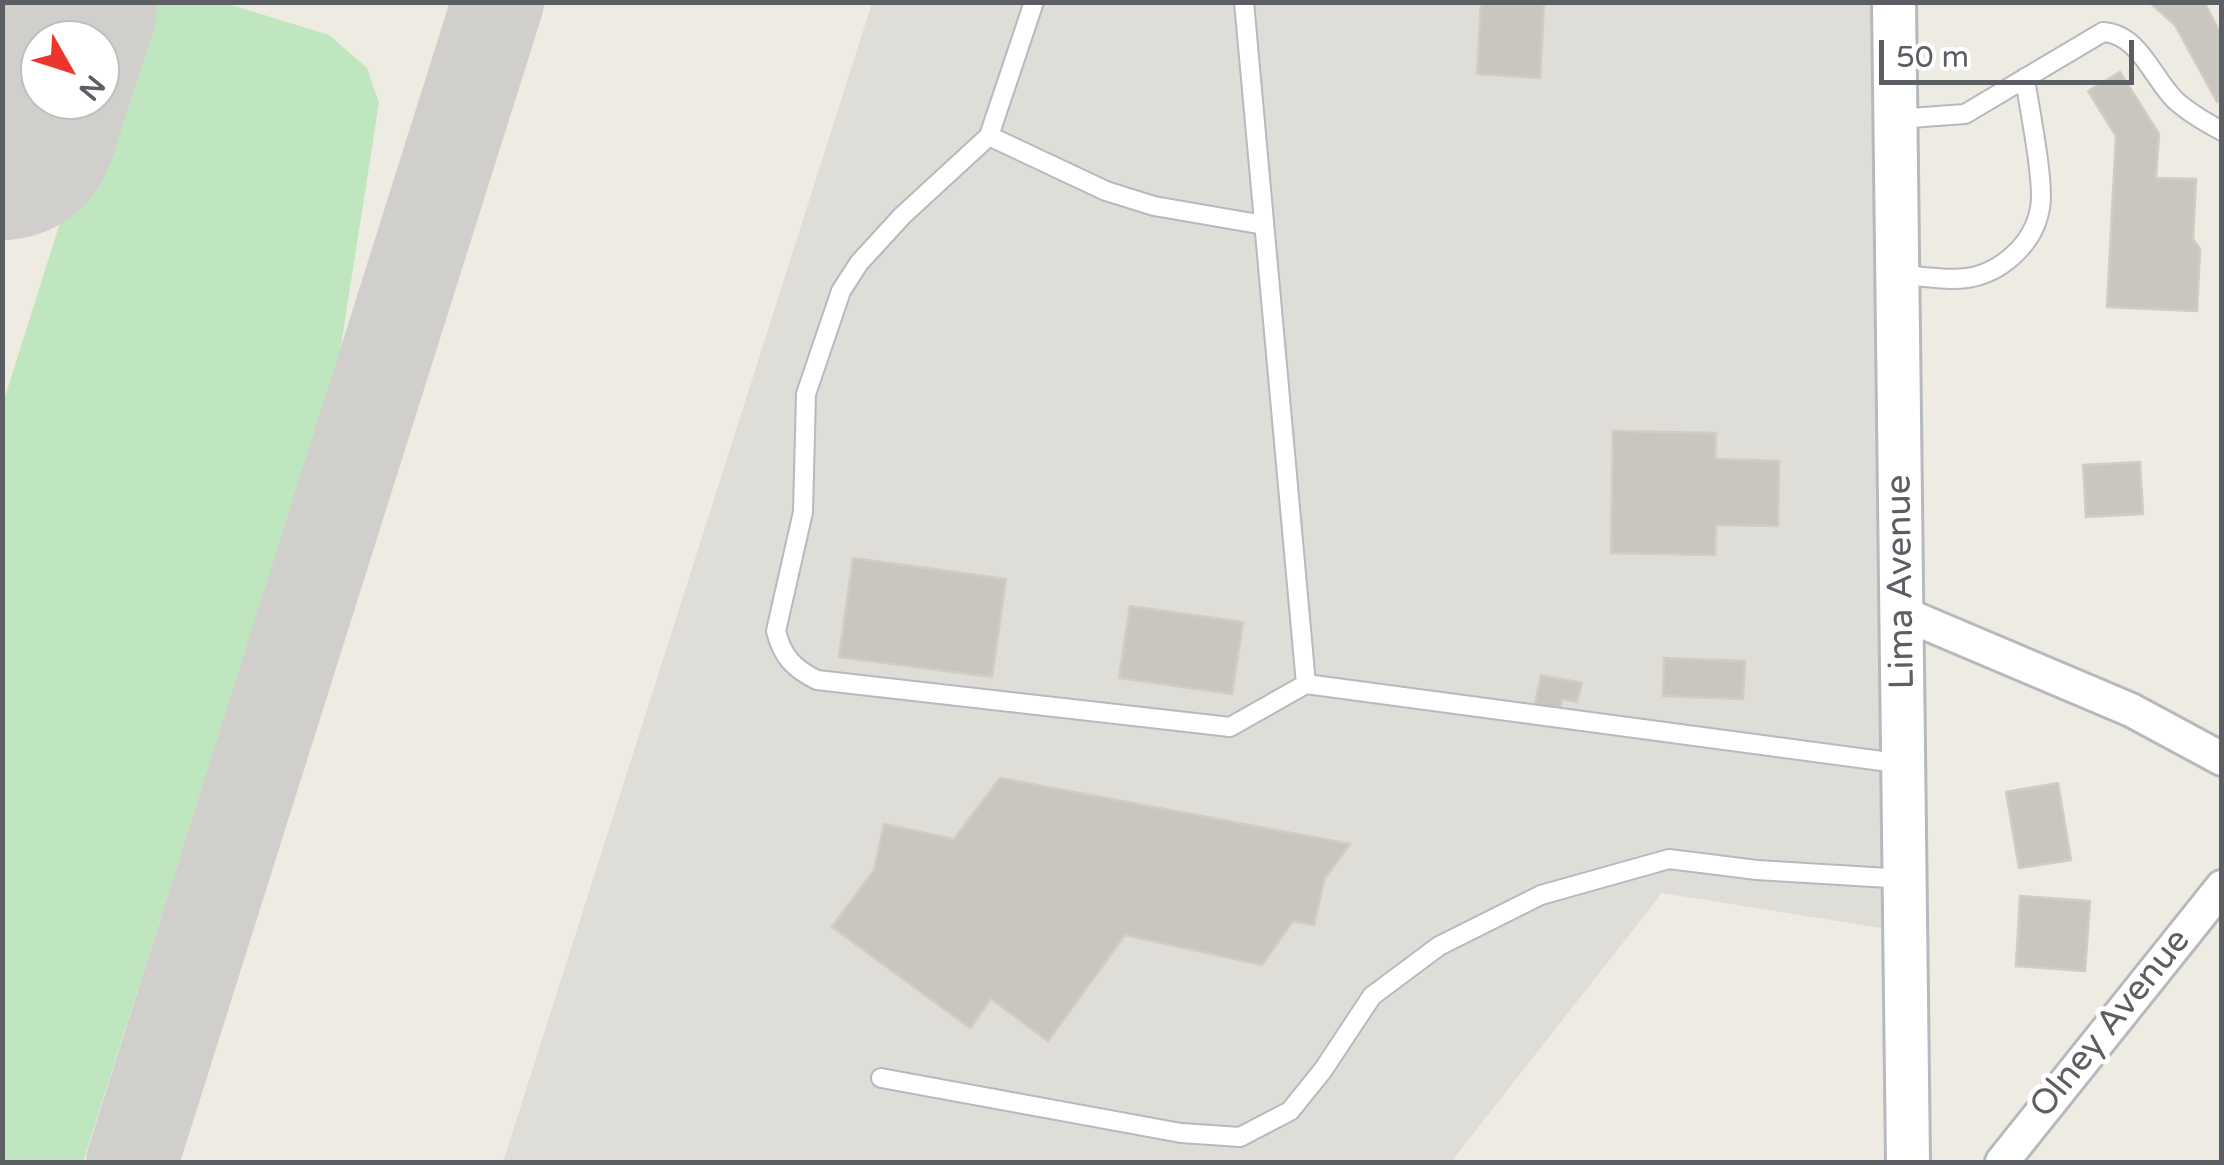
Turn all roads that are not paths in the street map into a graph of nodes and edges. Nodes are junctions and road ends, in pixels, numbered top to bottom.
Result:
1 (1034, 2) edge
2 (1244, 2) edge
3 (1894, 2) edge
4 (2025, 78) junction
5 (1895, 119) junction
6 (2222, 131) edge
7 (988, 136) junction
8 (1264, 225) junction
9 (1897, 274) junction
10 (1902, 614) junction
11 (1306, 684) junction
12 (2222, 759) edge
13 (1904, 764) junction
14 (1905, 879) junction
15 (2222, 887) edge
16 (881, 1078) dead end
17 (1908, 1162) edge
18 (2002, 1162) edge

1 - 7 lane
2 - 8 lane
3 - 5 street, Lima Avenue
4 - 5 lane
4 - 6 lane
4 - 9 lane
5 - 9 street, Lima Avenue
7 - 8 lane
7 - 11 lane
8 - 11 lane
9 - 10 street, Lima Avenue
10 - 12 street
10 - 13 street, Lima Avenue
11 - 13 lane
13 - 14 street, Lima Avenue
14 - 16 lane
14 - 17 street, Lima Avenue
15 - 18 street, Olney Avenue

